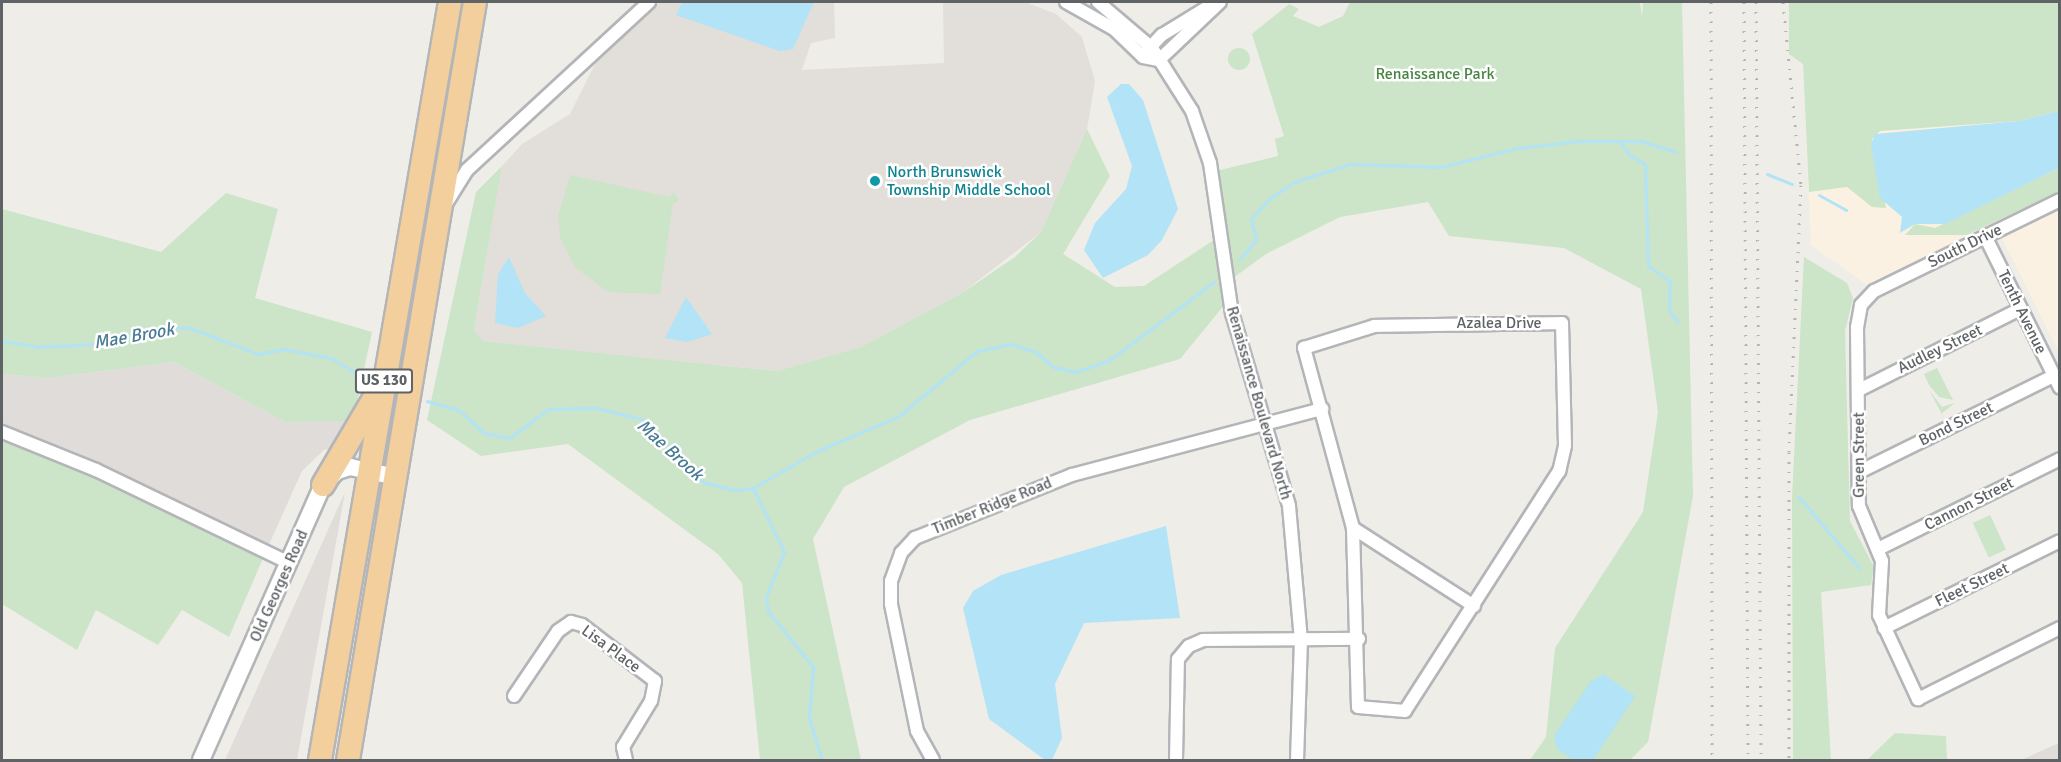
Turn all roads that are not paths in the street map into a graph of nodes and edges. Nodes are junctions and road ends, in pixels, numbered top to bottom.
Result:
1 (450, 2) edge
2 (475, 2) edge
3 (649, 2) edge
4 (1066, 2) edge
5 (1098, 2) edge
6 (1218, 2) edge
7 (1146, 51) junction
8 (1159, 60) junction
9 (2060, 200) edge
10 (438, 216) junction
11 (1985, 236) junction
12 (1870, 294) joint
13 (2020, 309) junction
14 (2054, 376) junction
15 (385, 378) junction
16 (2060, 388) edge
17 (1858, 390) junction
18 (1322, 410) junction
19 (1264, 428) junction
20 (2, 432) edge
21 (2060, 459) edge
22 (369, 471) junction
23 (1859, 472) junction
24 (396, 477) junction
25 (324, 485) junction
26 (1353, 528) junction
27 (2060, 541) edge
28 (1878, 549) junction
29 (289, 563) junction
30 (1474, 606) junction
31 (1884, 628) junction
32 (2060, 628) edge
33 (1359, 639) junction
34 (1301, 640) junction
35 (514, 696) dead end
36 (201, 760) edge
37 (320, 760) edge
38 (348, 760) edge
39 (626, 760) edge
40 (933, 760) edge
41 (1176, 760) edge
42 (1297, 760) edge

1 - 15 highway, US 130
2 - 10 highway, US 130
3 - 10 street
4 - 7 street, Renaissance Boulevard North
5 - 7 street, Renaissance Boulevard North
6 - 7 street
6 - 8 street
7 - 8 street, Renaissance Boulevard North
8 - 19 street, Renaissance Boulevard North
9 - 11 street, South Drive
10 - 24 highway, US 130
11 - 12 street, South Drive
11 - 13 street, Tenth Avenue
12 - 17 street, Green Street
13 - 14 street, Tenth Avenue
13 - 17 street, Audley Street
14 - 16 street, Tenth Avenue
14 - 23 street, Bond Street
15 - 22 highway, US 130
15 - 25 highway
17 - 23 street, Green Street
18 - 19 street
18 - 26 street, Azalea Drive
18 - 30 street, Azalea Drive
19 - 34 street, Renaissance Boulevard North
19 - 40 street, Timber Ridge Road
20 - 29 street
21 - 28 street, Cannon Street
22 - 24 street
22 - 25 street
22 - 37 highway, US 130
23 - 28 street, Green Street
24 - 38 highway, US 130
25 - 29 street, Old Georges Road
26 - 30 street
26 - 33 street, Azalea Drive
27 - 31 street, Fleet Street
28 - 31 street, Green Street
29 - 36 street, Old Georges Road
30 - 33 street, Azalea Drive
31 - 32 street, Green Street
33 - 34 street
34 - 41 street
34 - 42 street, Renaissance Boulevard North
35 - 39 street, Lisa Place

